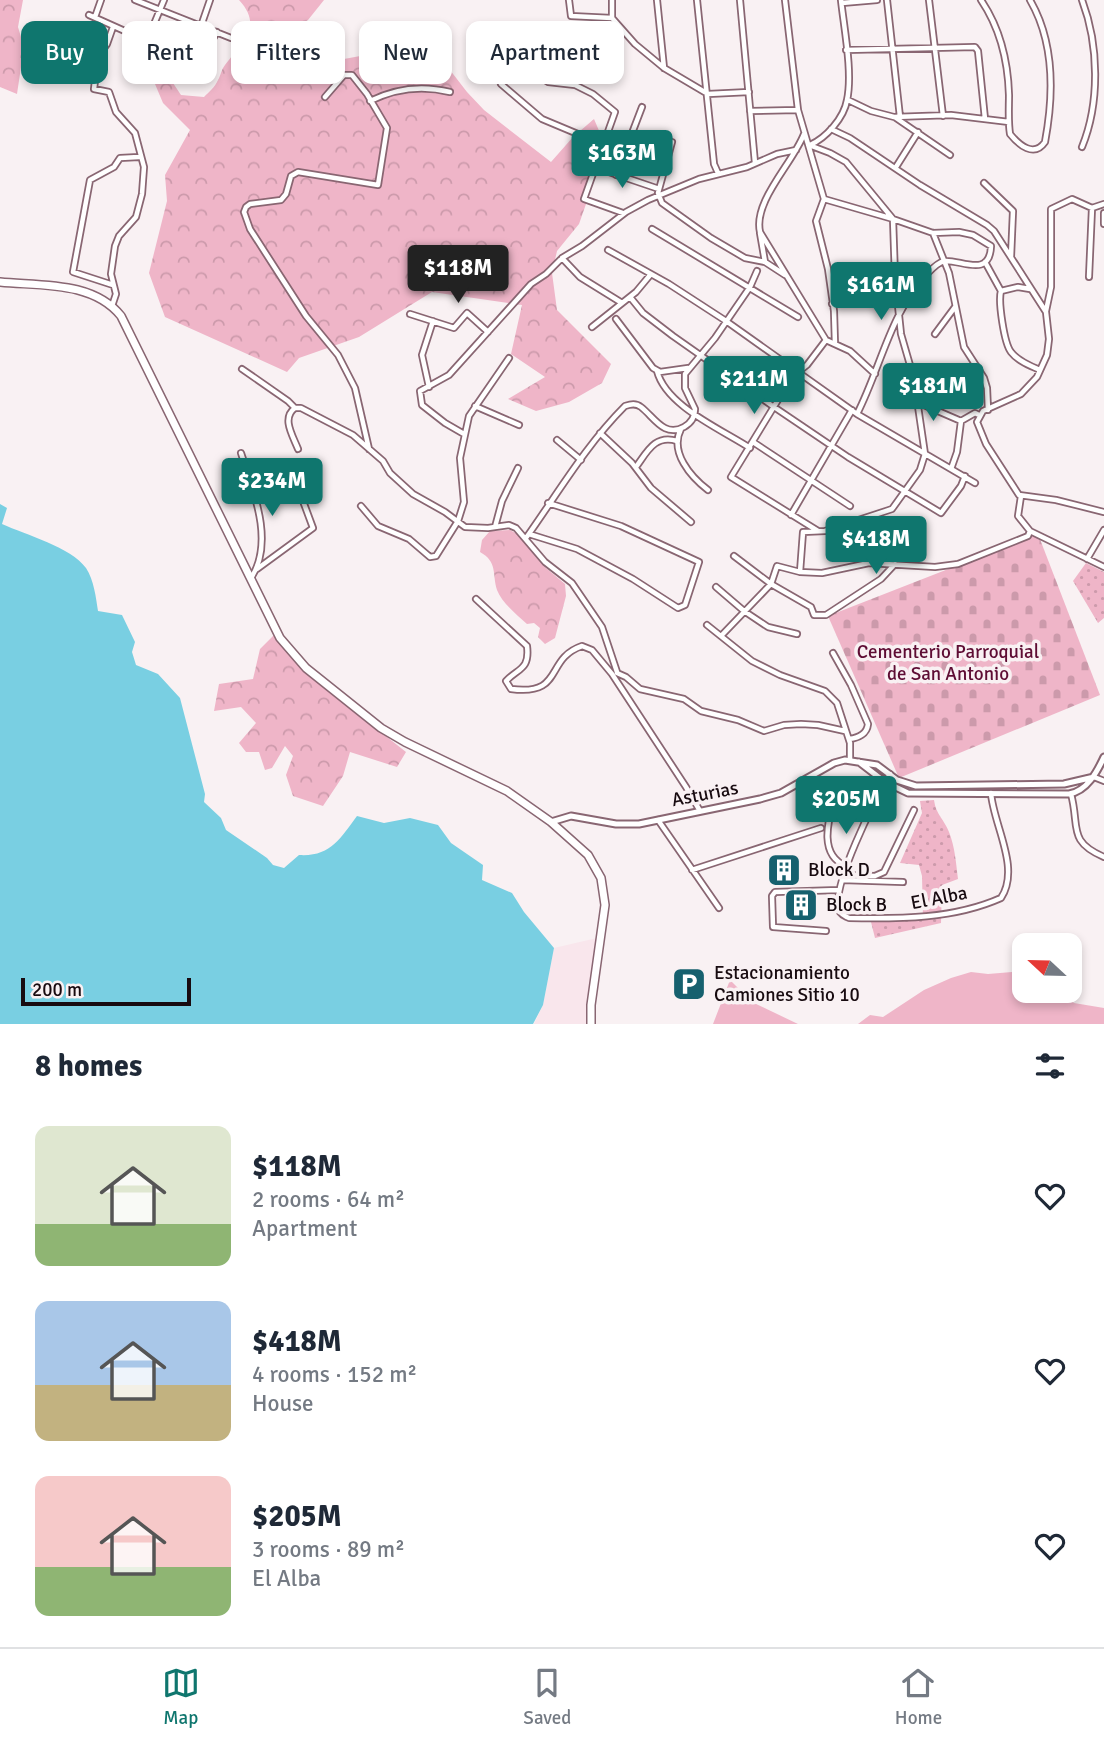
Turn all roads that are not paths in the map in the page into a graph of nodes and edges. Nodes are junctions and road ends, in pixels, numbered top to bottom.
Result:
1 (101, 0) edge
2 (135, 0) edge
3 (164, 0) edge
4 (210, 0) edge
5 (569, 0) edge
6 (612, 0) edge
7 (657, 0) edge
8 (697, 0) edge
9 (740, 0) edge
10 (785, 0) edge
11 (877, 0) edge
12 (887, 0) edge
13 (929, 0) edge
14 (981, 0) edge
15 (1030, 0) edge
16 (1082, 0) edge
17 (841, 1) edge
18 (160, 11) junction
19 (612, 18) junction
20 (156, 21) edge
21 (187, 21) edge
22 (203, 21) edge
23 (113, 27) junction
24 (122, 31) edge
25 (217, 32) edge
26 (230, 38) dead end
27 (936, 48) junction
28 (892, 49) junction
29 (846, 50) junction
30 (664, 68) junction
31 (502, 84) edge
32 (566, 84) edge
33 (450, 92) dead end
34 (749, 92) junction
35 (708, 94) junction
36 (325, 97) dead end
37 (370, 100) junction
38 (848, 100) junction
39 (642, 107) dead end
40 (798, 110) junction
41 (750, 111) junction
42 (943, 116) junction
43 (897, 117) junction
44 (985, 119) junction
45 (1009, 122) junction
46 (831, 129) junction
47 (918, 132) junction
48 (804, 133) junction
49 (673, 142) dead end
50 (809, 145) junction
51 (602, 147) junction
52 (1082, 148) dead end
53 (796, 150) junction
54 (950, 155) dead end
55 (140, 157) junction
56 (755, 163) junction
57 (594, 167) junction
58 (896, 167) junction
59 (718, 173) junction
60 (616, 175) junction
61 (984, 183) dead end
62 (659, 189) junction
63 (658, 197) junction
64 (824, 199) junction
65 (1104, 204) edge
66 (1092, 208) junction
67 (1104, 213) edge
68 (624, 214) junction
69 (893, 219) junction
70 (1104, 224) edge
71 (652, 229) dead end
72 (761, 232) junction
73 (933, 233) junction
74 (608, 250) dead end
75 (562, 258) junction
76 (1011, 258) junction
77 (943, 261) junction
78 (765, 262) junction
79 (985, 262) junction
80 (757, 271) dead end
81 (651, 274) junction
82 (788, 277) junction
83 (1089, 277) dead end
84 (0, 282) edge
85 (114, 285) junction
86 (750, 287) junction
87 (896, 287) junction
88 (1031, 289) junction
89 (1001, 290) junction
90 (630, 297) junction
91 (622, 303) junction
92 (832, 304) junction
93 (112, 306) junction
94 (956, 307) junction
95 (1046, 312) junction
96 (410, 314) dead end
97 (898, 315) junction
98 (798, 317) dead end
99 (616, 318) dead end
100 (433, 321) junction
101 (726, 321) junction
102 (592, 327) dead end
103 (488, 332) junction
104 (935, 334) dead end
105 (826, 340) junction
106 (835, 344) junction
107 (701, 354) junction
108 (509, 358) dead end
109 (689, 368) junction
110 (242, 369) dead end
111 (1041, 370) junction
112 (657, 371) junction
113 (798, 371) junction
114 (875, 374) junction
115 (429, 387) junction
116 (916, 401) junction
117 (475, 406) junction
118 (774, 407) junction
119 (295, 408) junction
120 (988, 410) junction
121 (854, 412) junction
122 (695, 413) junction
123 (979, 415) junction
124 (961, 421) junction
125 (519, 425) dead end
126 (681, 429) junction
127 (600, 433) junction
128 (464, 434) junction
129 (557, 440) dead end
130 (677, 441) junction
131 (753, 442) junction
132 (831, 446) junction
133 (750, 448) junction
134 (298, 449) dead end
135 (369, 449) junction
136 (241, 453) dead end
137 (925, 454) junction
138 (581, 460) junction
139 (636, 467) junction
140 (518, 468) dead end
141 (951, 469) junction
142 (965, 476) junction
143 (811, 481) junction
144 (975, 483) dead end
145 (708, 490) dead end
146 (905, 491) junction
147 (1021, 496) junction
148 (303, 501) dead end
149 (548, 503) junction
150 (361, 506) dead end
151 (850, 506) dead end
152 (1104, 512) edge
153 (791, 516) junction
154 (458, 521) junction
155 (691, 522) dead end
156 (495, 527) junction
157 (1104, 530) edge
158 (819, 531) junction
159 (1030, 531) junction
160 (528, 536) junction
161 (734, 556) dead end
162 (1087, 559) junction
163 (896, 563) junction
164 (1104, 567) edge
165 (257, 569) junction
166 (800, 572) junction
167 (250, 579) junction
168 (771, 584) junction
169 (716, 587) dead end
170 (477, 599) dead end
171 (744, 611) junction
172 (708, 625) dead end
173 (797, 634) dead end
174 (720, 636) junction
175 (833, 653) dead end
176 (615, 673) junction
177 (845, 731) junction
178 (849, 739) junction
179 (1104, 757) edge
180 (850, 760) junction
181 (858, 761) junction
182 (890, 774) junction
183 (1094, 776) junction
184 (1104, 781) edge
185 (885, 782) junction
186 (859, 784) dead end
187 (991, 793) junction
188 (1071, 794) junction
189 (914, 810) dead end
190 (700, 811) junction
191 (658, 820) junction
192 (551, 822) junction
193 (821, 828) dead end
194 (1104, 857) edge
195 (846, 866) junction
196 (692, 870) junction
197 (843, 877) junction
198 (903, 882) dead end
199 (839, 890) junction
200 (719, 908) dead end
201 (827, 931) dead end
202 (591, 1024) edge

1 - 23 street
2 - 18 street
3 - 18 street
4 - 22 street
5 - 19 street
6 - 19 street
7 - 30 street
8 - 35 street
9 - 34 street
10 - 40 street
11 - 17 street
12 - 28 street
13 - 27 street
14 - 45 street
15 - 45 street
16 - 52 street
17 - 29 street
18 - 20 street
18 - 21 street
19 - 30 street
23 - 24 street
23 - 55 street
25 - 26 street
27 - 28 street
27 - 42 street
27 - 44 street
28 - 29 street
28 - 43 street
29 - 38 street
30 - 35 street
31 - 51 street
32 - 51 street
33 - 37 street
34 - 35 street
34 - 41 street
35 - 59 street
36 - 37 street
37 - 135 street
38 - 43 street
38 - 46 street
39 - 60 street
40 - 41 street
40 - 48 street
41 - 56 street
42 - 43 street
42 - 44 street
43 - 47 street
44 - 45 street
46 - 50 street
46 - 58 street
47 - 54 street
47 - 58 street
48 - 50 street
48 - 53 street
49 - 62 street
50 - 64 street
50 - 69 street
51 - 57 street
53 - 56 street
53 - 72 street
55 - 85 street
55 - 85 street
56 - 59 street
57 - 60 street
57 - 68 street
58 - 76 street
59 - 63 street
60 - 62 street
61 - 76 street
62 - 63 street
63 - 68 street
63 - 78 street
64 - 69 street
64 - 92 street
65 - 66 street
66 - 83 street
66 - 95 street
67 - 70 street
68 - 75 street
69 - 73 street
69 - 87 street
71 - 86 street
72 - 78 street
72 - 82 street
73 - 77 street
73 - 79 street
74 - 81 street
75 - 91 street
75 - 103 street
76 - 88 street
77 - 79 street
77 - 94 street
77 - 97 street
78 - 82 street
79 - 89 street
80 - 86 street
81 - 90 street
81 - 101 street
82 - 105 street
84 - 93 main road
85 - 93 street
86 - 98 street
86 - 101 street
87 - 92 street
87 - 97 street
88 - 89 street
88 - 95 street
89 - 111 street
90 - 91 street
90 - 107 street
91 - 102 street
92 - 106 street
93 - 167 main road
94 - 104 street
94 - 120 street
95 - 111 street
96 - 100 street
97 - 114 street
97 - 116 street
99 - 112 street
100 - 103 street
100 - 115 street
101 - 107 street
101 - 113 street
103 - 115 street
105 - 106 street
105 - 113 street
106 - 114 street
107 - 109 street
107 - 118 street
108 - 117 street
109 - 112 street
109 - 122 street
110 - 119 street
111 - 120 street
112 - 122 street
113 - 118 street
113 - 121 street
114 - 121 street
115 - 128 street
116 - 124 street
116 - 137 street
117 - 125 street
117 - 128 street
118 - 131 street
118 - 132 street
119 - 134 street
119 - 135 street
120 - 123 street
121 - 132 street
121 - 137 street
122 - 126 street
122 - 133 street
123 - 124 street
123 - 147 street
124 - 141 street
126 - 127 street
126 - 130 street
127 - 138 street
127 - 139 street
128 - 154 street
129 - 138 street
130 - 139 street
130 - 145 street
131 - 133 street
131 - 143 street
132 - 143 street
132 - 146 street
133 - 153 street
135 - 154 street
136 - 165 street
137 - 141 street
137 - 146 street
138 - 149 street
139 - 155 street
140 - 156 street
141 - 142 street
142 - 144 street
142 - 146 street
143 - 151 street
143 - 153 street
146 - 158 street
147 - 152 street
147 - 159 street
148 - 165 street
149 - 160 street
149 - 160 street
150 - 154 street
153 - 158 street
154 - 156 street
156 - 160 street
157 - 162 street
158 - 166 street
159 - 162 street
159 - 163 street
160 - 176 street
161 - 168 street
162 - 164 street
163 - 166 street
163 - 168 street
165 - 167 street
166 - 168 street
167 - 192 main road
168 - 171 street
169 - 171 street
170 - 176 street
171 - 173 street
171 - 174 street
172 - 174 street
174 - 177 street
175 - 178 street
176 - 177 street
176 - 190 street
177 - 178 street
178 - 180 street
179 - 183 street
180 - 181 street, Asturias
180 - 190 street, Asturias
181 - 182 street, Asturias
181 - 185 street
182 - 183 street, Asturias
182 - 185 street
183 - 184 street
183 - 188 street
185 - 187 street
185 - 195 street
186 - 195 street
187 - 188 street
187 - 199 street, El Alba
188 - 194 street
189 - 197 street
190 - 191 street, Asturias
191 - 192 street, Asturias
191 - 196 street
192 - 202 main road
193 - 196 street
195 - 197 street
196 - 200 street
197 - 198 street
197 - 199 street
199 - 201 street

